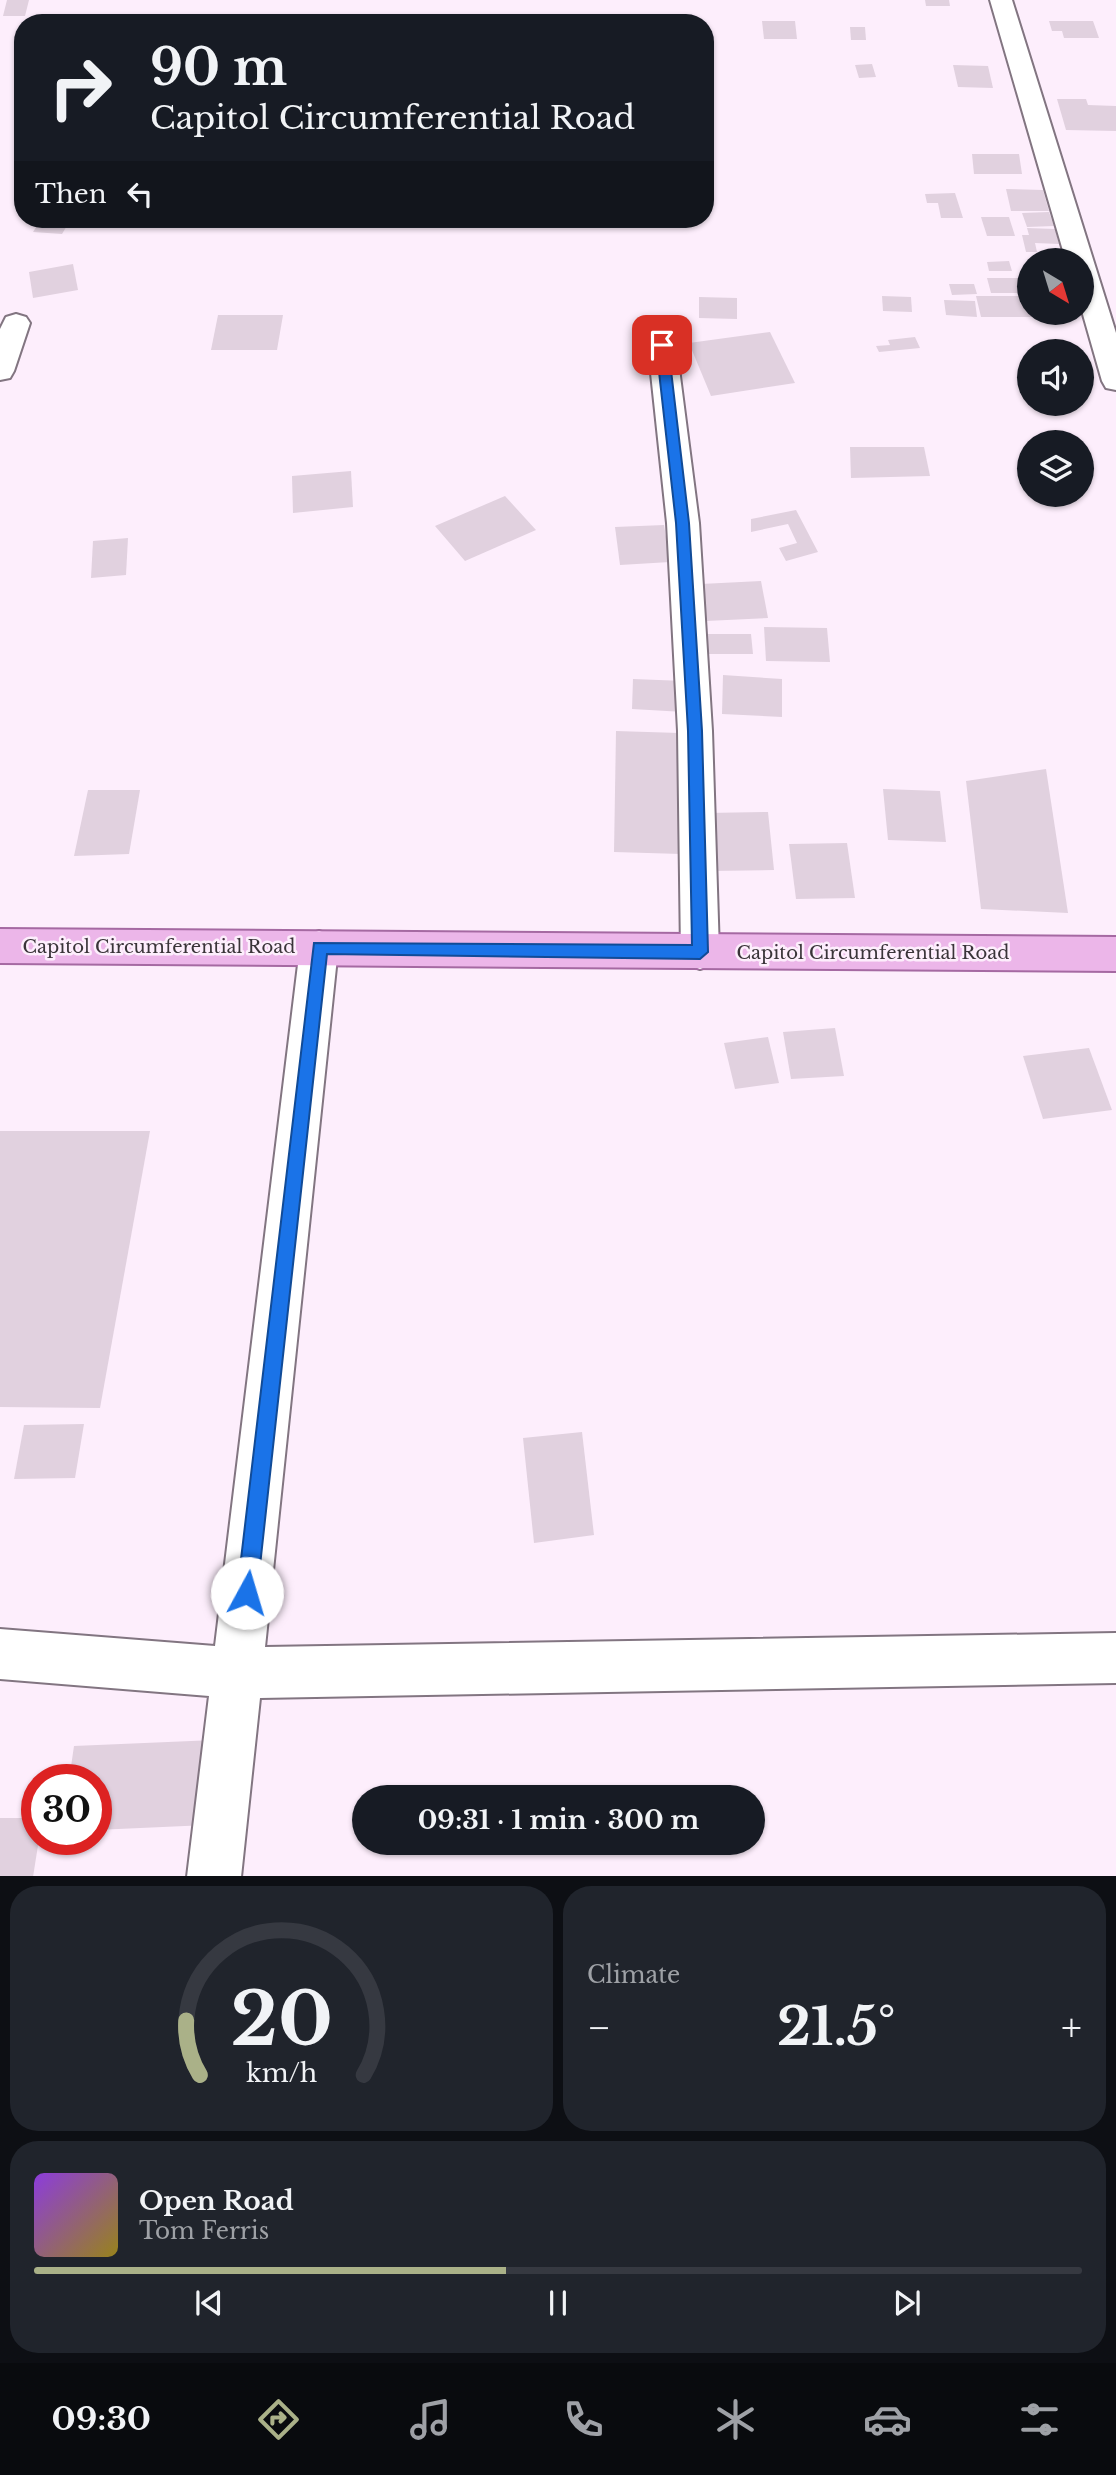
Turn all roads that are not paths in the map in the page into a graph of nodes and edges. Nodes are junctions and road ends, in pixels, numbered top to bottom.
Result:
1 (1001, 0) edge
2 (1076, 248) edge
3 (1094, 307) edge
4 (16, 323) dead end
5 (662, 345) dead end
6 (0, 371) edge
7 (1116, 381) edge
8 (0, 946) edge
9 (319, 947) junction
10 (700, 952) junction
11 (1116, 954) edge
12 (0, 1654) edge
13 (1116, 1658) edge
14 (238, 1674) junction
15 (214, 1876) edge

1 - 2 street
3 - 7 street
4 - 6 street
5 - 10 street
8 - 9 main road, Capitol Circumferential Road
9 - 10 main road, Capitol Circumferential Road
9 - 14 street
10 - 11 main road, Capitol Circumferential Road
12 - 14 street
13 - 14 street
14 - 15 street

